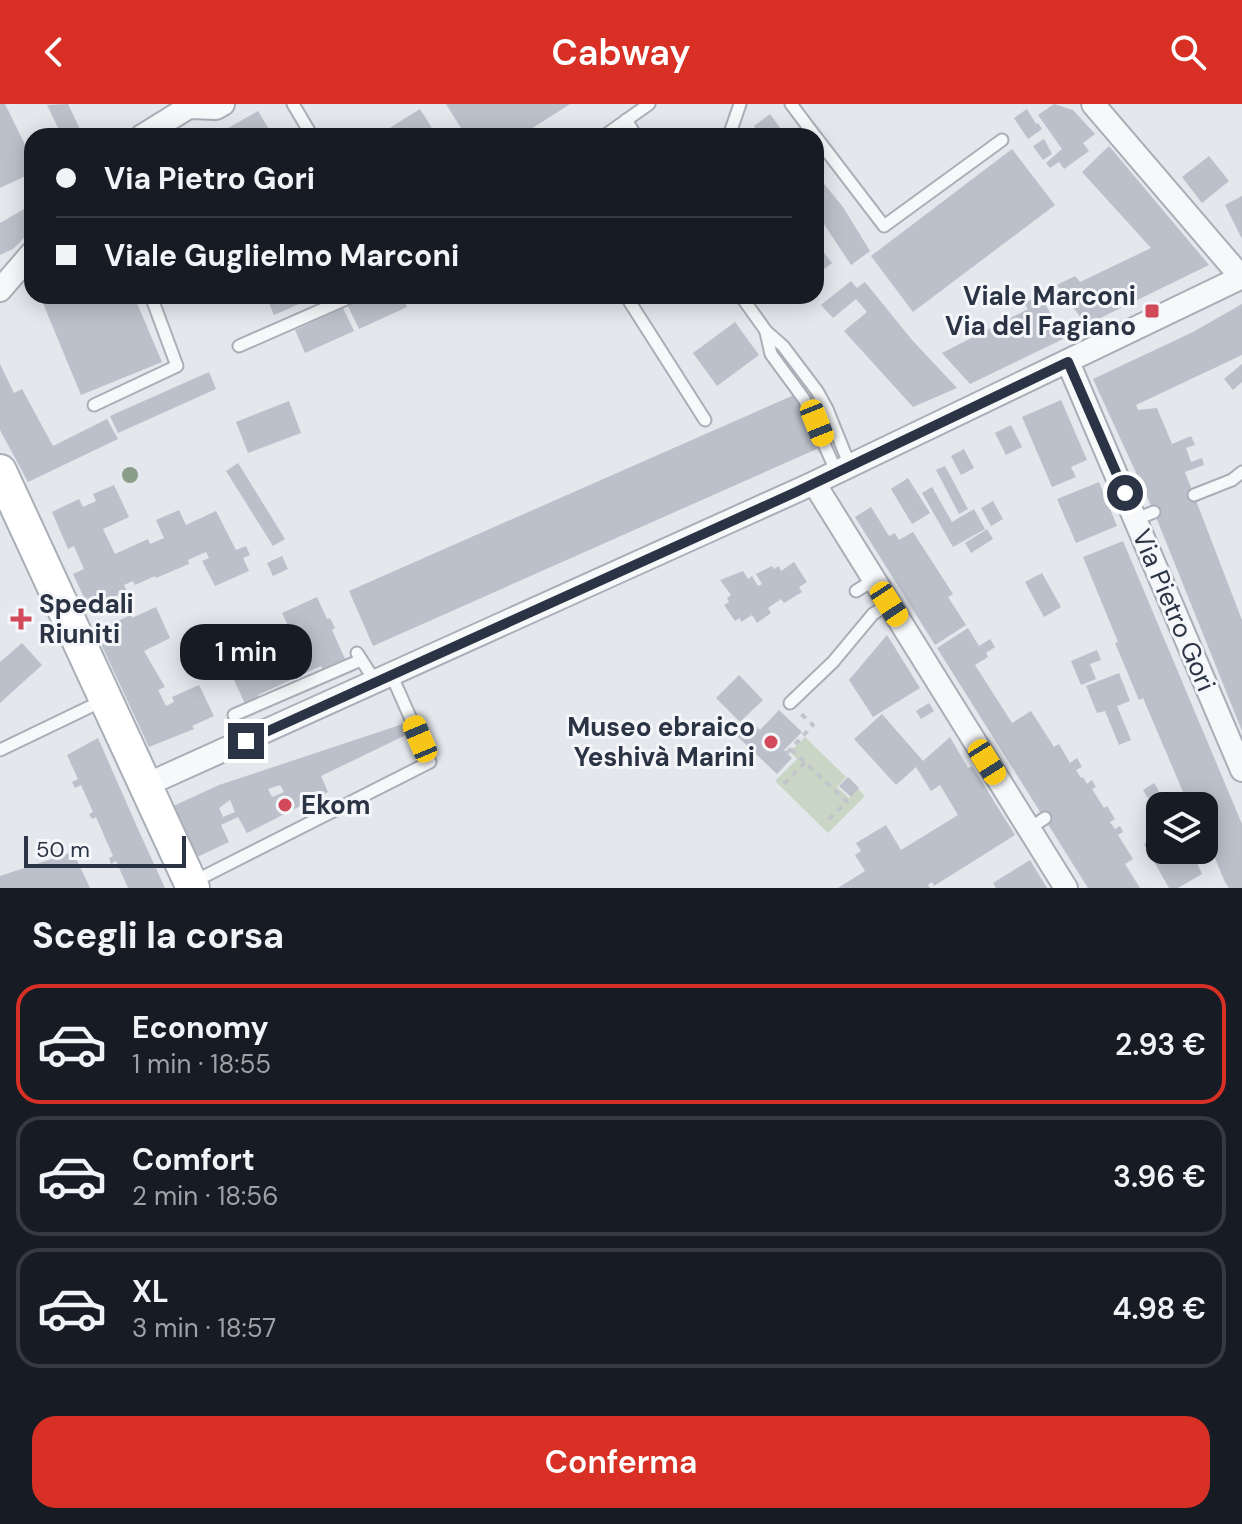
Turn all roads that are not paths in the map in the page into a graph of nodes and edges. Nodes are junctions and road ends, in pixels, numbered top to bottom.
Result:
1 (223, 104) edge
2 (293, 104) edge
3 (649, 104) edge
4 (740, 104) edge
5 (791, 104) edge
6 (1093, 104) edge
7 (626, 120) junction
8 (155, 128) edge
9 (307, 128) edge
10 (615, 128) edge
11 (631, 128) edge
12 (732, 128) edge
13 (810, 128) edge
14 (1002, 140) dead end
15 (824, 147) edge
16 (24, 262) edge
17 (1242, 277) edge
18 (0, 290) edge
19 (154, 304) edge
20 (335, 304) edge
21 (631, 304) edge
22 (747, 304) edge
23 (239, 346) dead end
24 (1068, 362) junction
25 (94, 405) dead end
26 (705, 420) dead end
27 (843, 470) junction
28 (0, 471) edge
29 (1242, 472) edge
30 (814, 483) junction
31 (1194, 495) dead end
32 (900, 611) junction
33 (383, 677) junction
34 (107, 699) junction
35 (790, 703) road end
36 (246, 741) junction
37 (0, 750) edge
38 (1242, 770) edge
39 (146, 785) junction
40 (192, 886) edge
41 (1066, 888) edge

1 - 8 street
2 - 9 lane
3 - 7 lane
4 - 12 lane
5 - 13 lane
6 - 17 street
7 - 10 lane
7 - 11 lane
14 - 15 lane
16 - 18 street
17 - 24 street
19 - 25 lane
20 - 23 lane
21 - 26 lane
22 - 27 lane
24 - 27 street
24 - 38 street, Via Pietro Gori
27 - 30 street
28 - 34 street
29 - 31 lane
30 - 32 street
30 - 33 street
32 - 35 lane
32 - 41 street
33 - 36 street
33 - 36 lane
33 - 40 lane
34 - 37 lane
34 - 39 street
36 - 39 street
39 - 40 street

